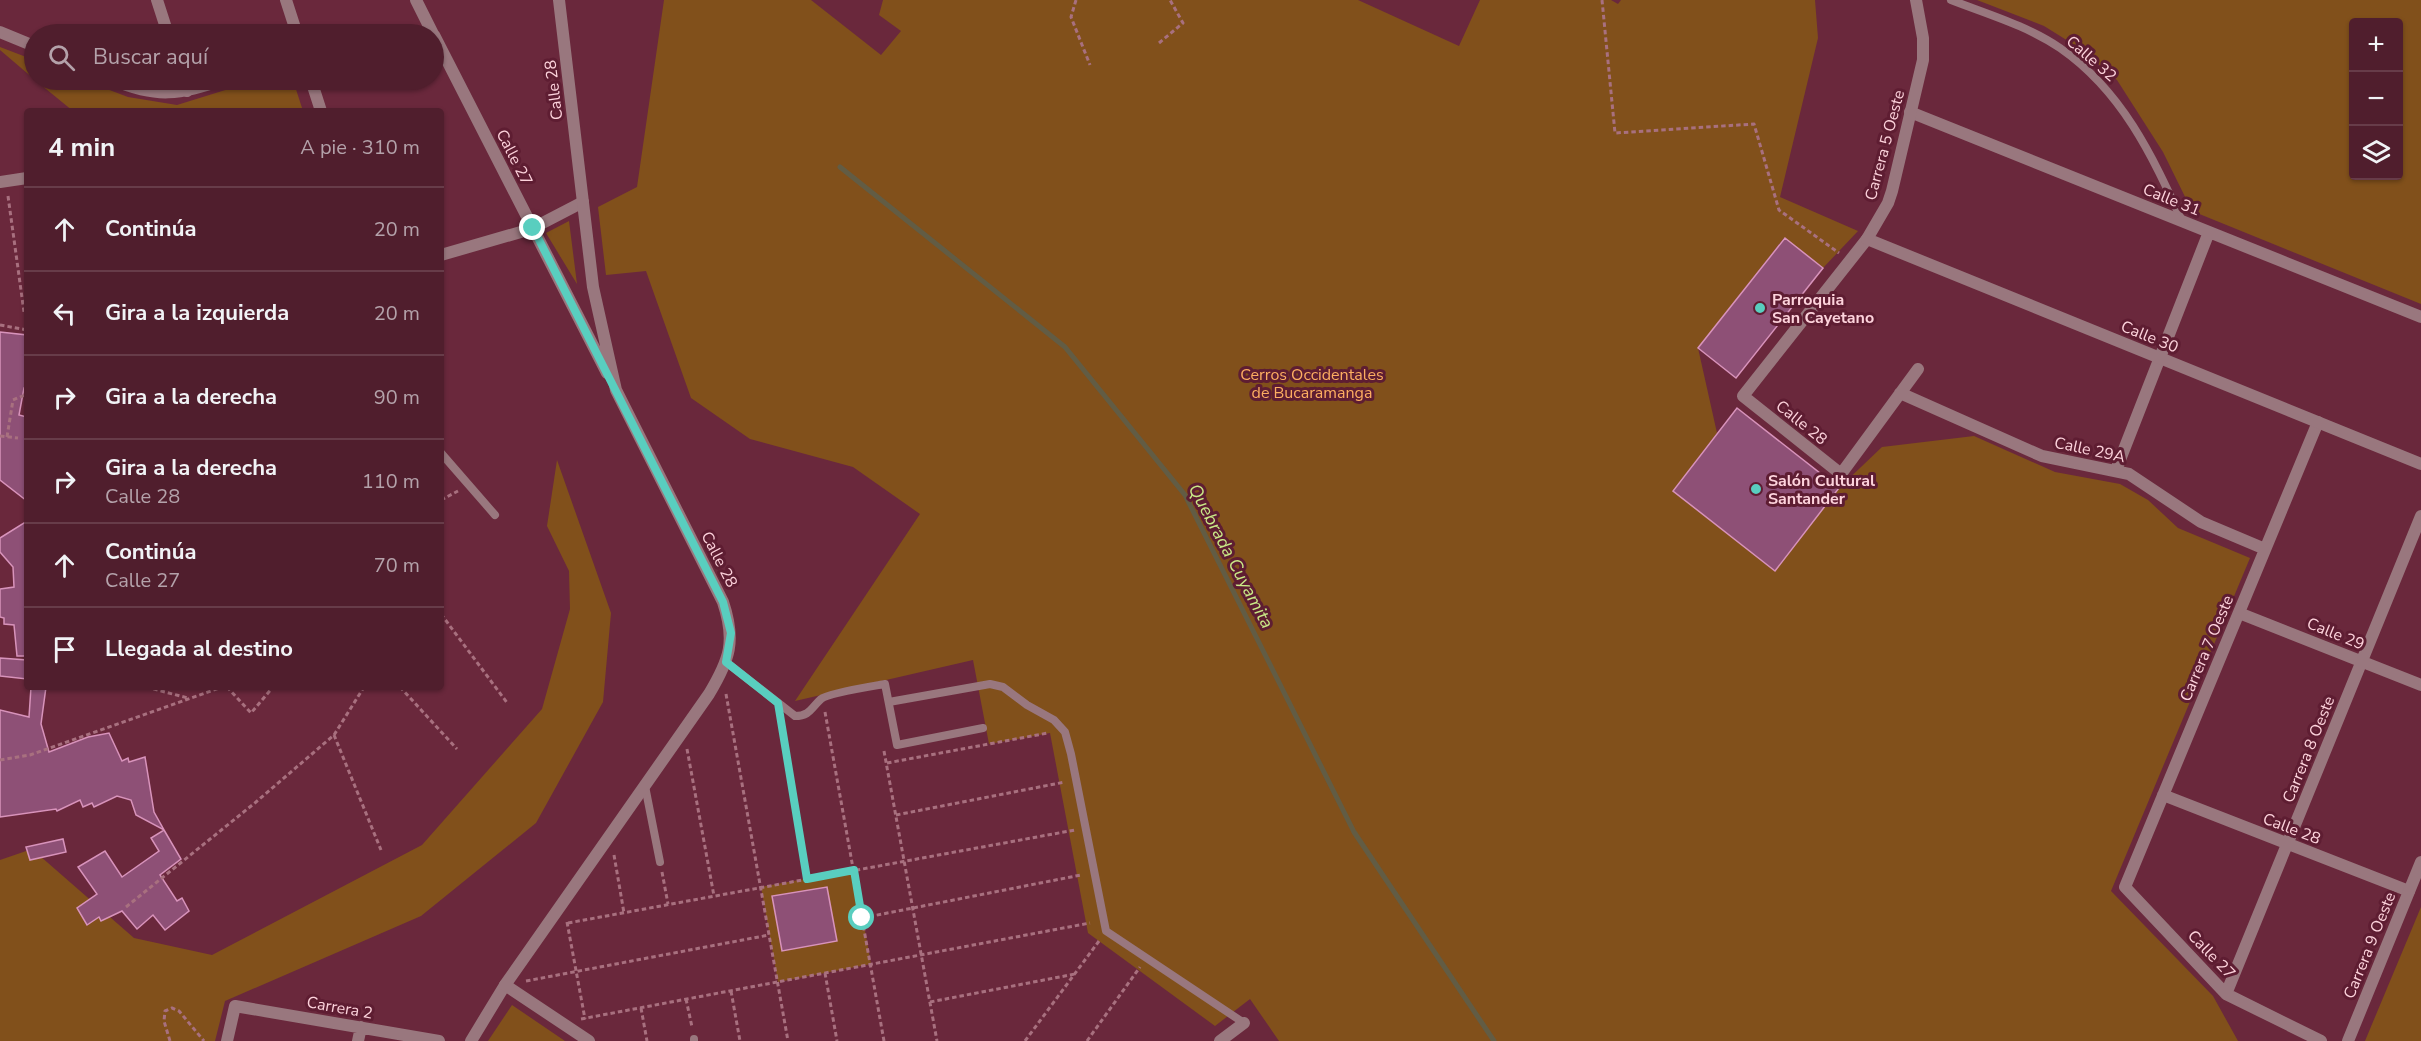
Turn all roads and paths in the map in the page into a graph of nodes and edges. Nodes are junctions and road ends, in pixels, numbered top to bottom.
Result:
1 (157, 0) edge
2 (286, 0) edge
3 (416, 0) edge
4 (559, 0) edge
5 (1076, 0) edge
6 (1170, 0) edge
7 (1602, 0) edge
8 (1916, 0) edge
9 (1952, 0) edge
10 (165, 24) edge
11 (294, 24) edge
12 (428, 24) edge
13 (0, 32) edge
14 (24, 42) edge
15 (1159, 43) dead end
16 (444, 56) edge
17 (1090, 65) dead end
18 (142, 90) edge
19 (175, 90) edge
20 (314, 90) edge
21 (320, 108) edge
22 (1910, 112) junction
23 (24, 178) edge
24 (3, 182) edge
25 (583, 202) junction
26 (2182, 221) junction
27 (533, 228) junction
28 (2209, 232) junction
29 (1867, 240) junction
30 (444, 254) edge
31 (1850, 261) junction
32 (24, 312) edge
33 (2421, 317) edge
34 (0, 325) edge
35 (24, 329) edge
36 (2159, 358) junction
37 (1918, 369) dead end
38 (616, 390) junction
39 (1900, 393) junction
40 (24, 395) edge
41 (1743, 396) joint
42 (2318, 422) junction
43 (0, 436) edge
44 (8, 437) junction
45 (18, 438) dead end
46 (444, 457) edge
47 (2421, 464) edge
48 (2116, 470) junction
49 (467, 485) junction
50 (444, 498) edge
51 (495, 515) dead end
52 (2421, 516) edge
53 (2265, 549) junction
54 (2239, 613) junction
55 (444, 618) edge
56 (2362, 661) junction
57 (724, 667) junction
58 (2421, 685) edge
59 (157, 690) edge
60 (214, 690) edge
61 (230, 690) edge
62 (270, 690) edge
63 (362, 690) edge
64 (403, 690) edge
65 (823, 698) junction
66 (189, 699) junction
67 (889, 702) junction
68 (778, 703) junction
69 (508, 704) dead end
70 (983, 728) dead end
71 (684, 730) junction
72 (1065, 732) junction
73 (334, 735) junction
74 (882, 741) dead end
75 (458, 749) dead end
76 (0, 760) edge
77 (886, 763) junction
78 (1076, 780) junction
79 (645, 786) junction
80 (2163, 795) junction
81 (896, 815) junction
82 (1085, 828) junction
83 (611, 835) junction
84 (2288, 844) junction
85 (381, 850) dead end
86 (904, 861) junction
87 (660, 862) joint
88 (2421, 862) edge
89 (854, 870) junction
90 (1094, 873) junction
91 (807, 879) junction
92 (761, 887) junction
93 (2125, 887) joint
94 (2409, 891) junction
95 (714, 896) junction
96 (564, 901) junction
97 (668, 904) junction
98 (126, 908) dead end
99 (913, 908) junction
100 (624, 913) junction
101 (862, 918) junction
102 (1104, 920) junction
103 (567, 923) junction
104 (546, 927) junction
105 (1106, 931) junction
106 (769, 935) junction
107 (921, 955) junction
108 (1146, 958) junction
109 (871, 964) junction
110 (576, 972) junction
111 (825, 973) junction
112 (1075, 974) junction
113 (778, 982) junction
114 (506, 985) junction
115 (731, 991) junction
116 (2226, 994) junction
117 (686, 999) junction
118 (930, 1002) junction
119 (641, 1008) junction
120 (585, 1018) junction
121 (562, 1023) junction
122 (1244, 1023) joint
123 (361, 1027) junction
124 (588, 1035) edge
125 (694, 1040) edge
126 (170, 1041) edge
127 (204, 1041) edge
128 (227, 1041) edge
129 (358, 1041) edge
130 (439, 1041) edge
131 (471, 1041) edge
132 (647, 1041) edge
133 (740, 1041) edge
134 (788, 1041) edge
135 (837, 1041) edge
136 (884, 1041) edge
137 (937, 1041) edge
138 (1025, 1041) edge
139 (1087, 1041) edge
140 (1221, 1041) edge
141 (2321, 1041) edge
142 (2348, 1041) edge

1 - 10 street
2 - 11 street
3 - 12 street, Calle 27
4 - 25 street, Calle 28
5 - 17 path
6 - 15 path
7 - 31 path
8 - 22 street, Carrera 5 Oeste
9 - 26 lane, Calle 32
13 - 14 street
16 - 27 street, Calle 27
18 - 19 street
20 - 21 street
22 - 26 street, Calle 31
22 - 29 street, Carrera 5 Oeste
23 - 24 street
24 - 32 path
25 - 27 street
25 - 38 street, Calle 28
26 - 28 street, Calle 31
27 - 30 street
27 - 38 street, Calle 27
28 - 33 street, Calle 31
28 - 36 street
29 - 31 street, Carrera 5 Oeste
29 - 36 street, Calle 30
31 - 41 street, Carrera 5 Oeste
34 - 35 path
36 - 42 street, Calle 30
36 - 48 street
37 - 39 street
38 - 57 street, Calle 28
39 - 41 street, Calle 28
39 - 48 street, Calle 29A
40 - 44 path
42 - 47 street, Calle 30
42 - 53 street, Carrera 7 Oeste
43 - 44 path
44 - 45 path
46 - 49 lane
48 - 53 street, Calle 29A
49 - 50 path
49 - 51 lane
52 - 56 street, Carrera 8 Oeste
53 - 54 street, Carrera 7 Oeste
54 - 56 street, Calle 29
54 - 80 street, Carrera 7 Oeste
55 - 69 path
56 - 58 street, Calle 29
56 - 84 street, Carrera 8 Oeste
57 - 68 lane
57 - 71 street, Calle 28
57 - 92 path
59 - 66 path
60 - 66 path
61 - 62 path
63 - 73 path
64 - 75 path
65 - 67 lane
65 - 68 lane
65 - 89 path
66 - 76 path
67 - 70 lane
67 - 72 lane
68 - 91 path
71 - 79 street, Calle 28
71 - 95 path
72 - 77 path
72 - 78 lane
73 - 85 path
73 - 98 path
74 - 77 path
77 - 81 path
78 - 81 path
78 - 82 lane
79 - 83 street, Calle 28
79 - 87 lane
80 - 84 street, Calle 28
80 - 93 street, Carrera 7 Oeste
81 - 86 path
82 - 86 path
82 - 90 lane
83 - 96 street, Calle 28
83 - 100 path
84 - 94 street, Calle 28
84 - 116 street, Carrera 8 Oeste
86 - 89 path
86 - 99 path
87 - 97 path
88 - 94 street, Carrera 9 Oeste
89 - 91 path
89 - 101 path
90 - 99 path
90 - 102 lane
91 - 92 path
92 - 95 path
92 - 106 path
93 - 116 street, Calle 27
94 - 142 street, Carrera 9 Oeste
95 - 97 path
96 - 103 path
96 - 104 street, Calle 28
97 - 100 path
99 - 101 path
99 - 107 path
100 - 103 path
101 - 109 path
102 - 105 lane
102 - 107 path
103 - 104 path
103 - 110 path
104 - 114 street, Calle 28
105 - 108 lane
105 - 112 path
106 - 110 path
106 - 113 path
107 - 109 path
107 - 118 path
108 - 122 lane
108 - 139 path
109 - 111 path
109 - 136 path
110 - 114 path
110 - 120 path
111 - 113 path
111 - 135 path
112 - 118 path
112 - 138 path
113 - 115 path
113 - 134 path
114 - 121 street
114 - 131 street
115 - 117 path
115 - 133 path
116 - 141 street, Calle 27
117 - 119 path
117 - 125 path
118 - 137 path
119 - 120 path
119 - 132 path
120 - 121 path
120 - 124 path
121 - 124 street
122 - 140 street
123 - 128 street, Carrera 2
123 - 129 street
123 - 130 street, Carrera 2
126 - 127 path

